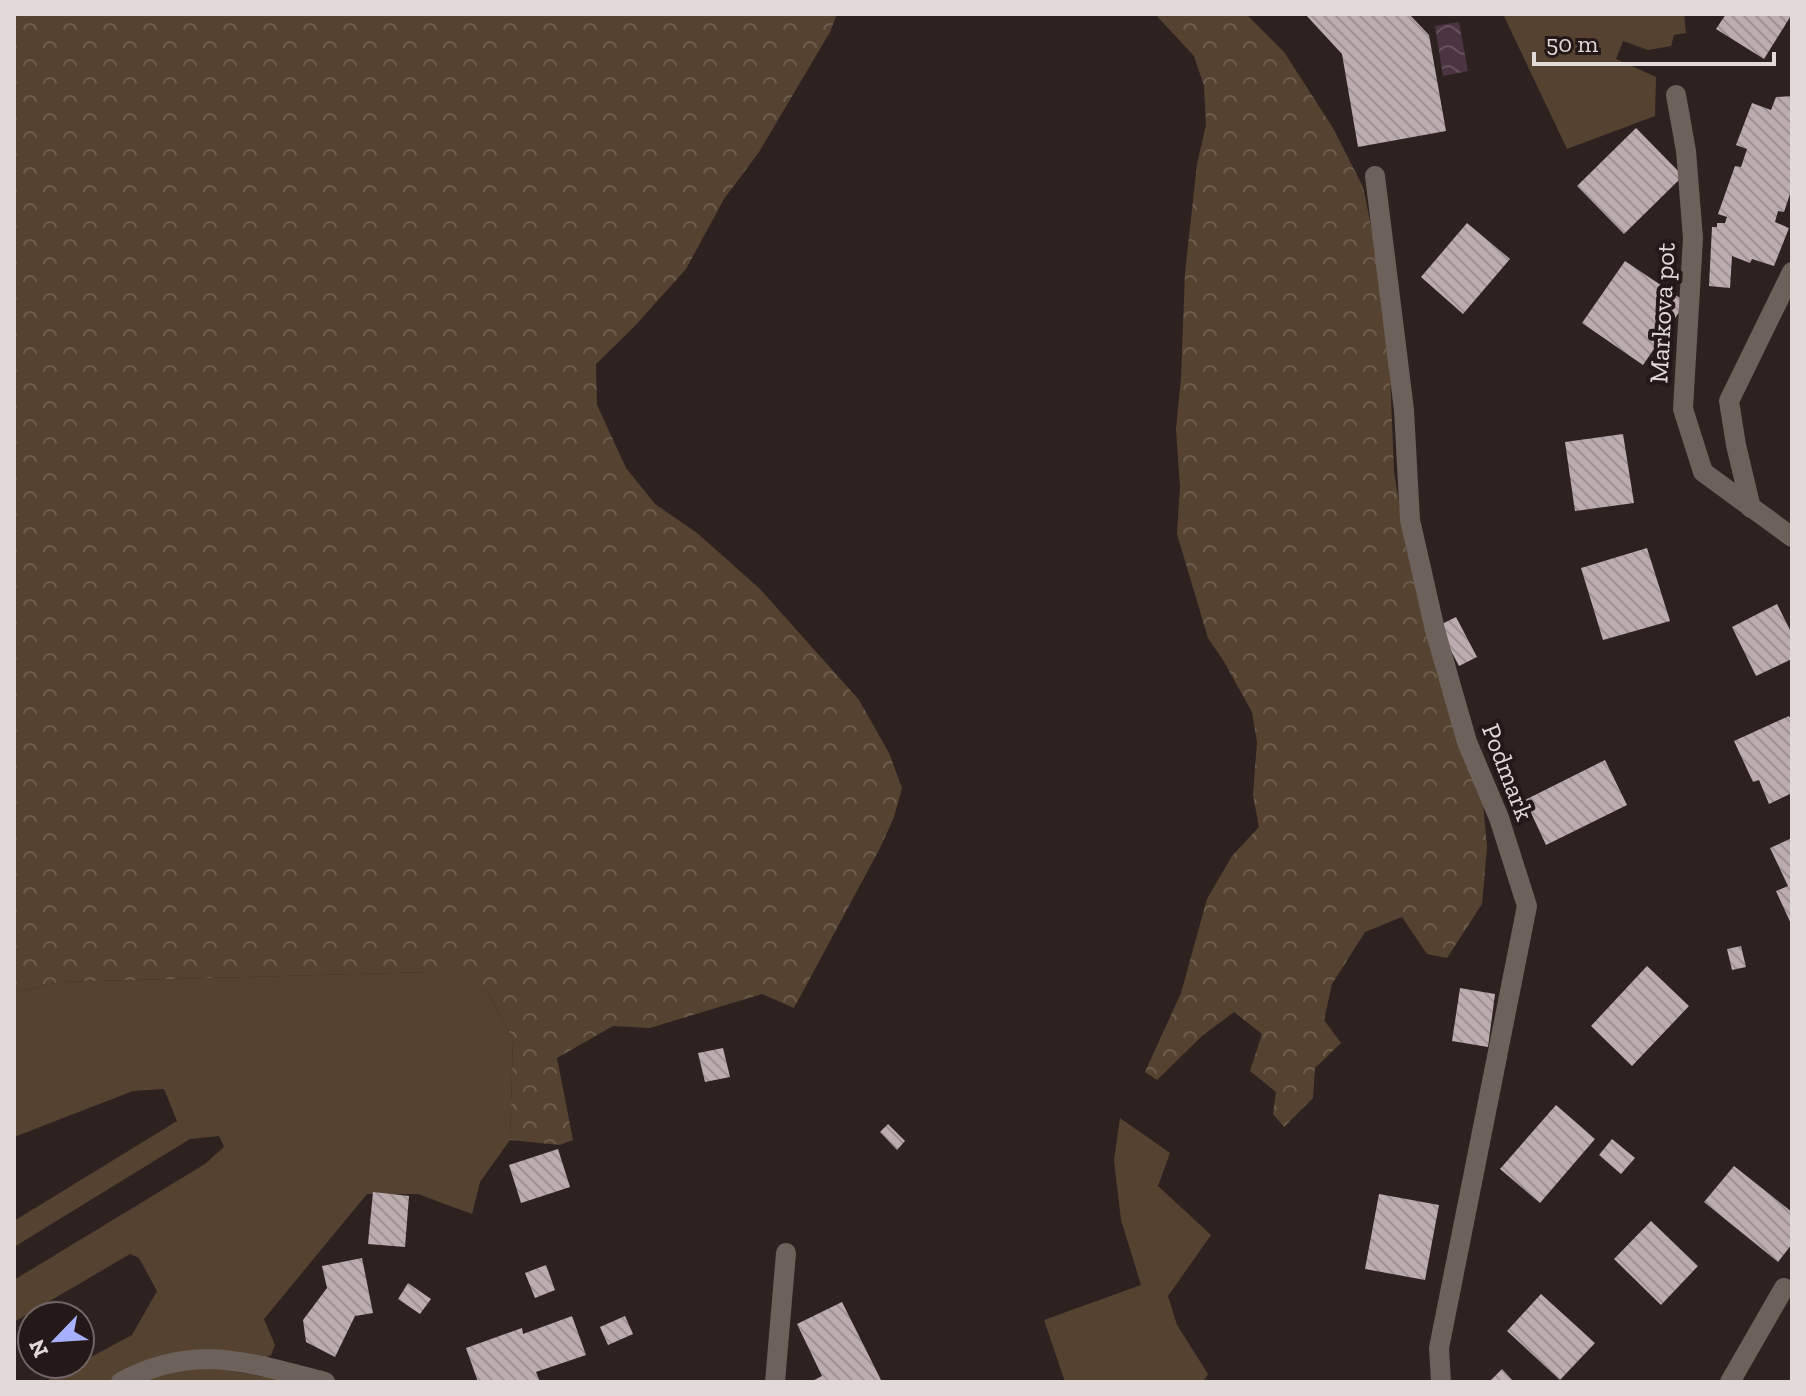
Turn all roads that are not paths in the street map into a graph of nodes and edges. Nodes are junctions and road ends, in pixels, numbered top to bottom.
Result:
1 (1676, 95) dead end
2 (1375, 176) dead end
3 (1792, 272) edge
4 (1751, 508) junction
5 (1792, 537) edge
6 (786, 1253) dead end
7 (1784, 1288) dead end
8 (121, 1382) edge
9 (325, 1382) edge
10 (775, 1382) edge
11 (1441, 1382) edge
12 (1730, 1382) edge

1 - 4 street, Markova pot
2 - 11 street, Podmark
3 - 4 street
4 - 5 street, Markova pot
6 - 10 street
7 - 12 street
8 - 9 street

